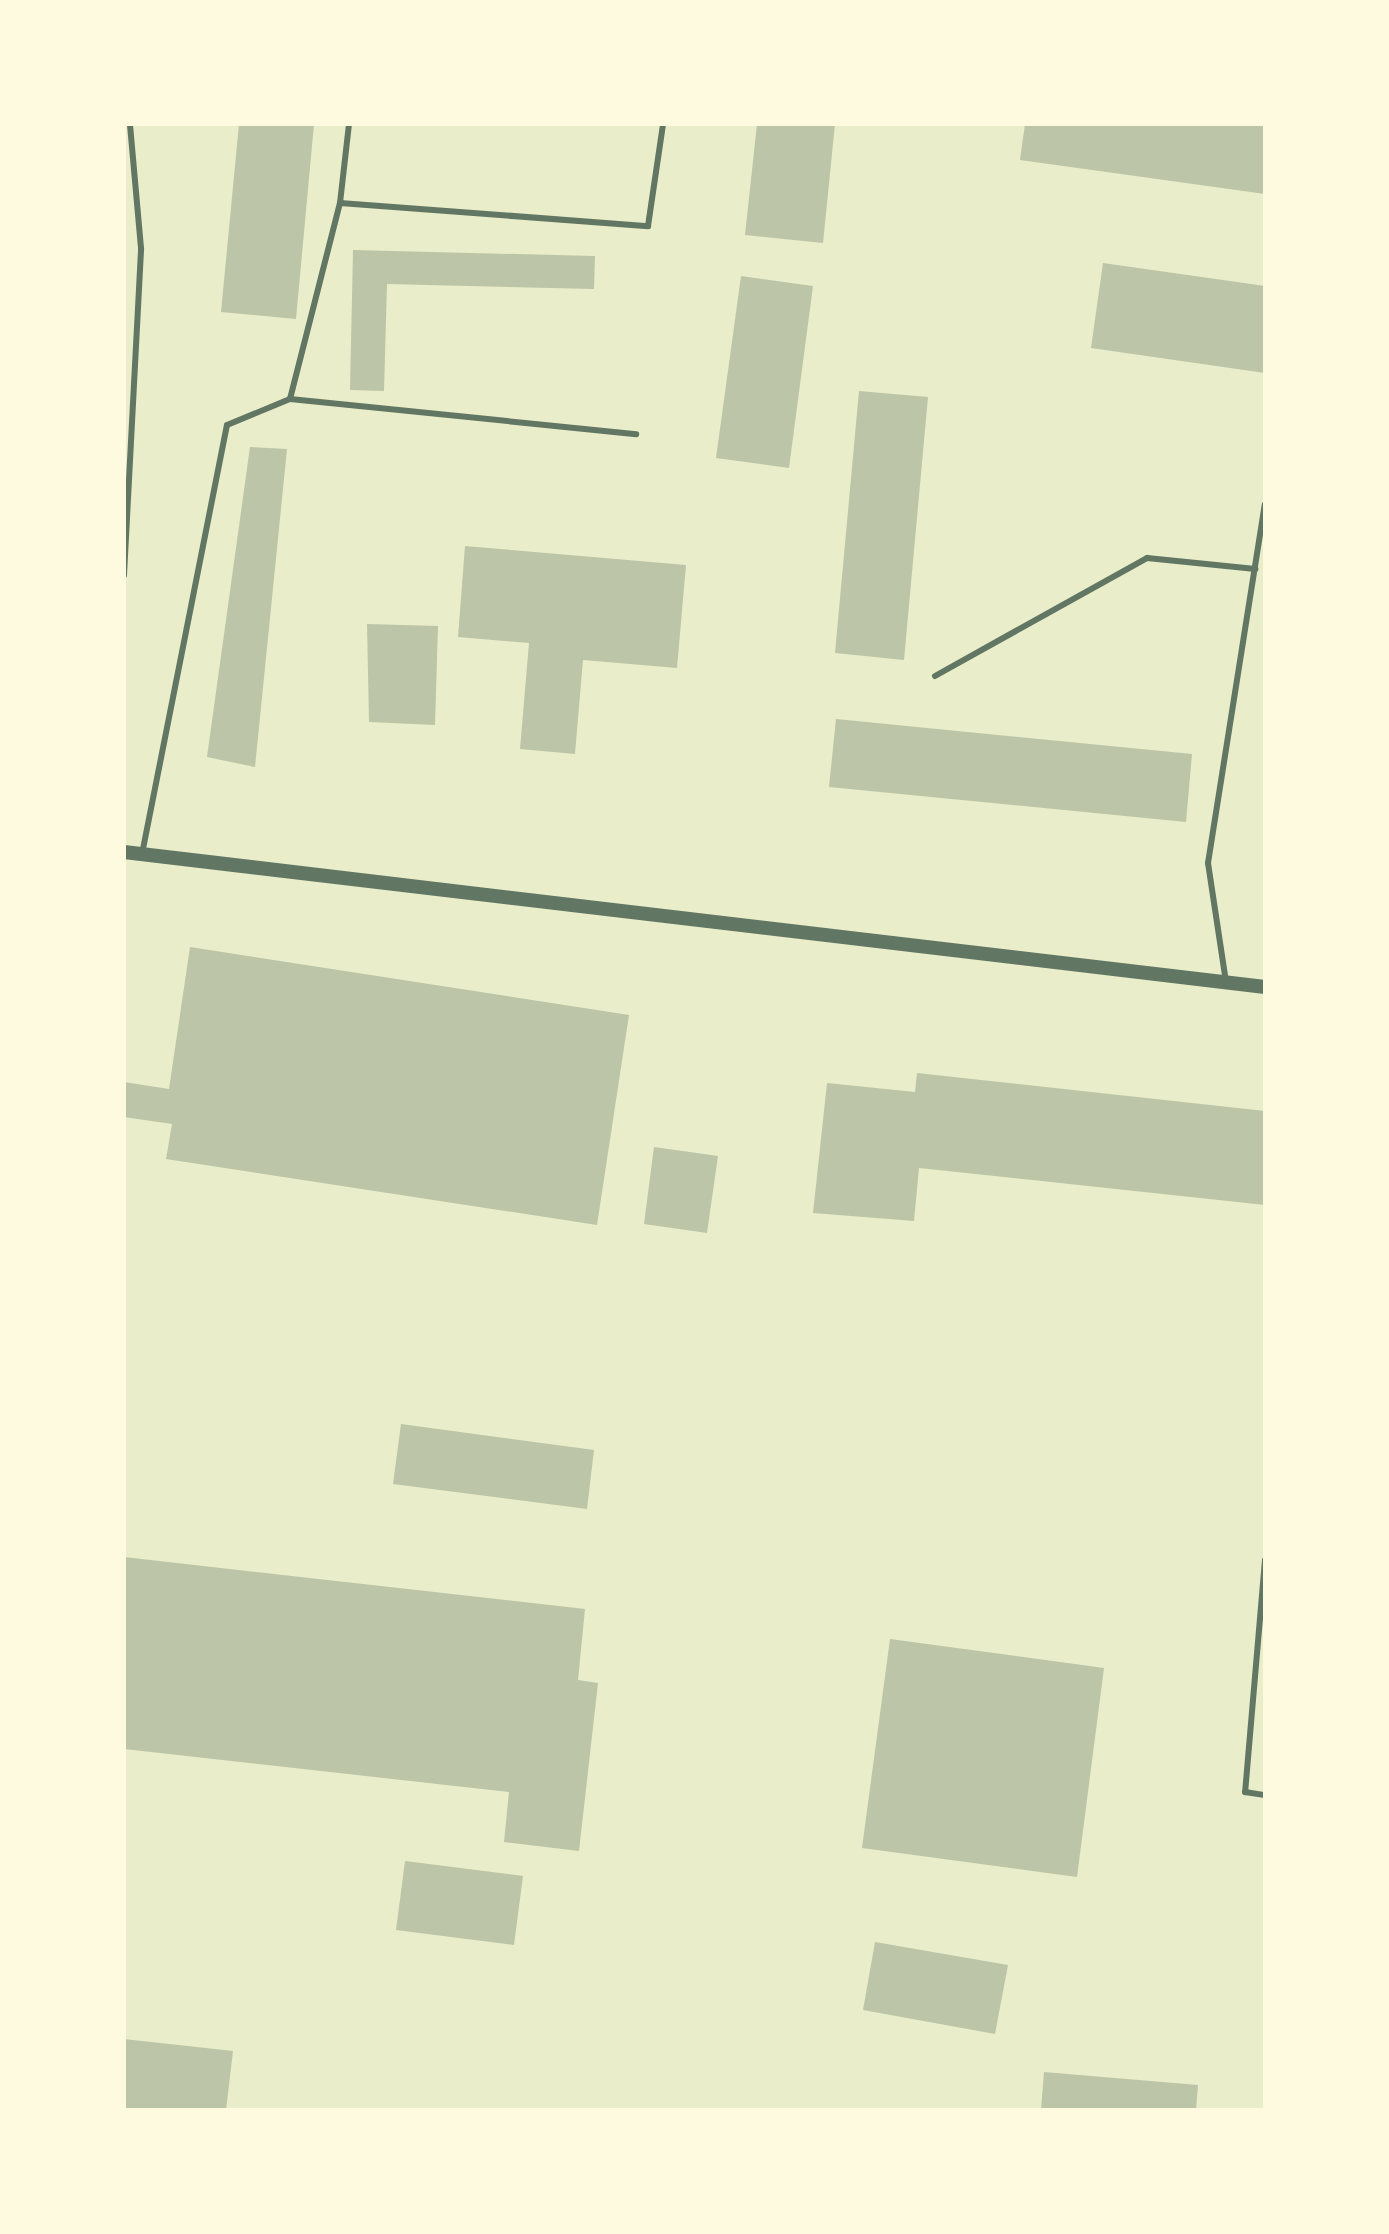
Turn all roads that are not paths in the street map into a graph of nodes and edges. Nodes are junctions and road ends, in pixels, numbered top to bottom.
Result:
1 (130, 124) edge
2 (349, 124) edge
3 (663, 124) edge
4 (340, 203) junction
5 (290, 399) junction
6 (636, 434) dead end
7 (1265, 505) edge
8 (1255, 569) junction
9 (124, 575) edge
10 (935, 676) dead end
11 (124, 852) edge
12 (142, 854) junction
13 (1226, 982) junction
14 (1265, 987) edge
15 (1265, 1560) edge
16 (1265, 1795) edge

1 - 9 lane
2 - 4 lane
3 - 4 lane
4 - 5 lane
5 - 6 lane
5 - 12 lane
7 - 8 lane
8 - 10 lane
8 - 13 lane
11 - 12 street
12 - 13 street
13 - 14 street
15 - 16 lane

